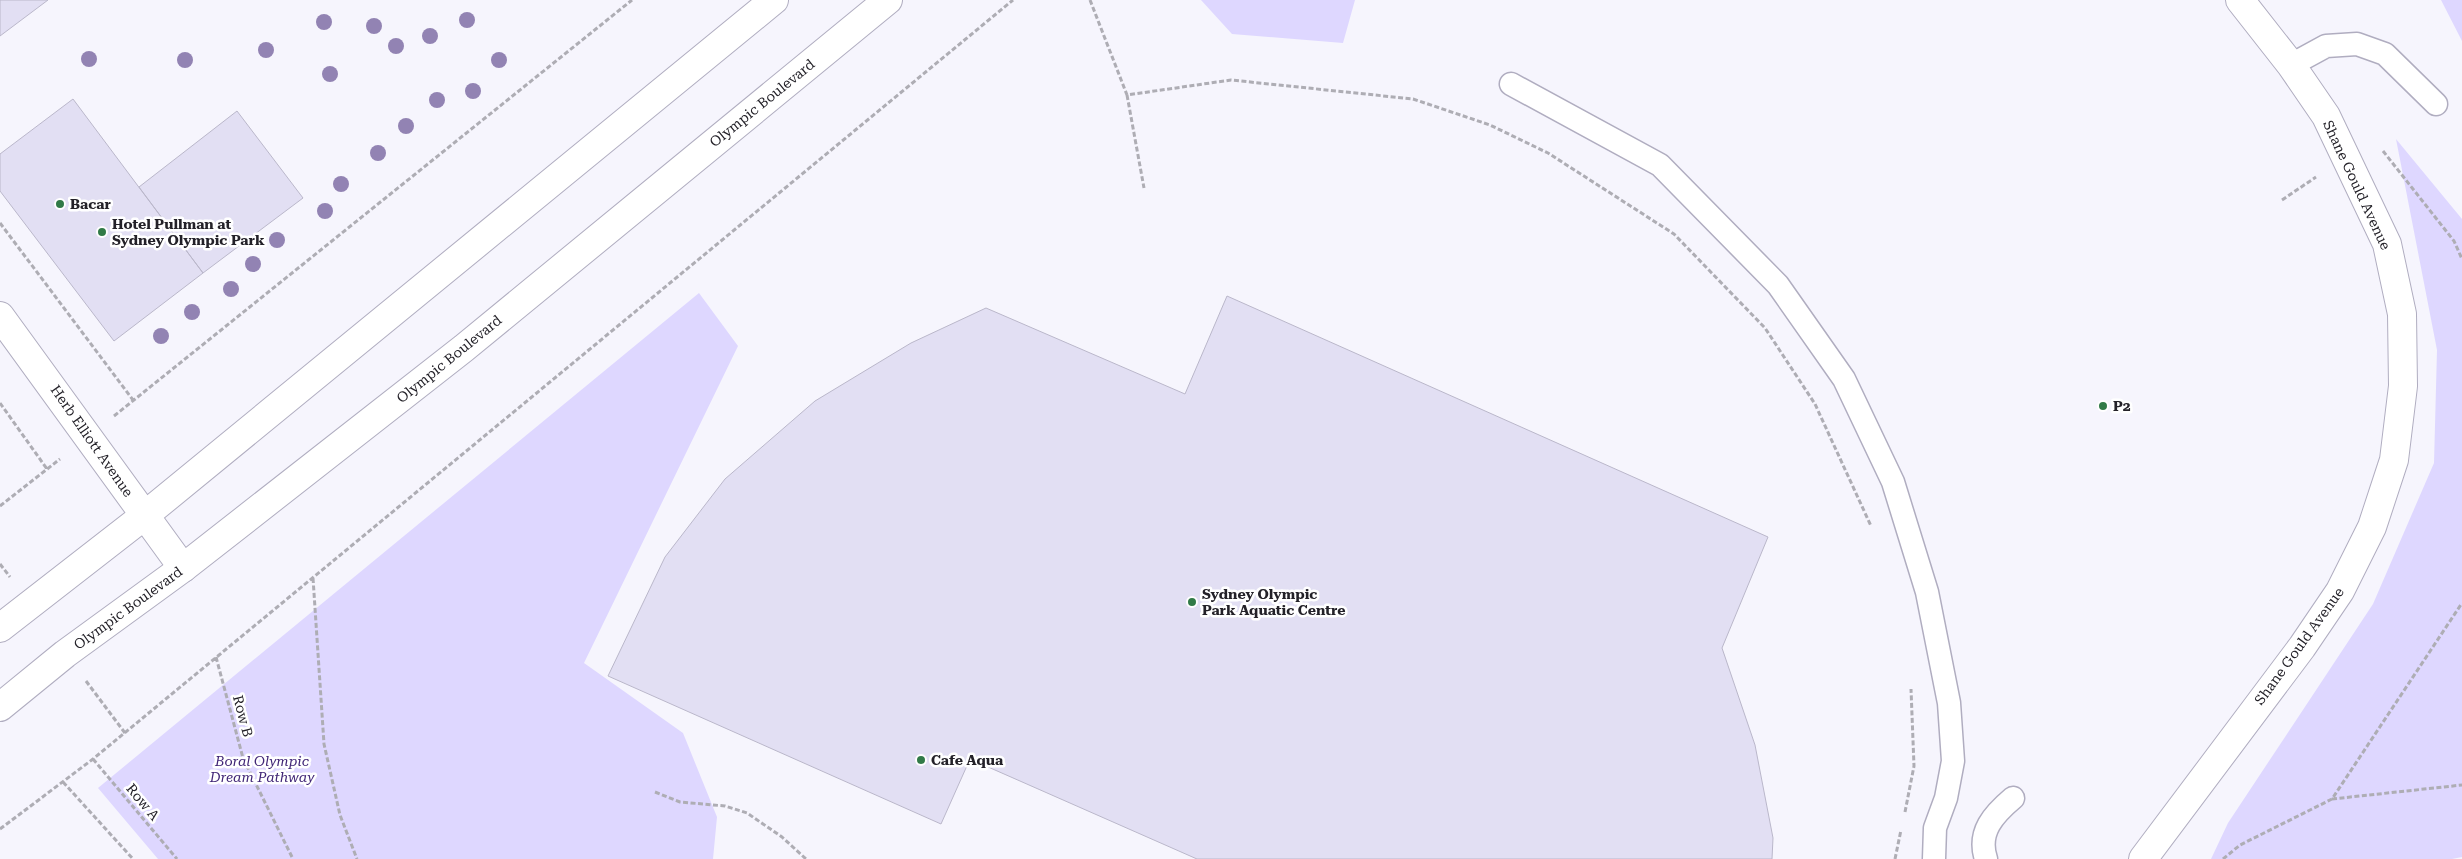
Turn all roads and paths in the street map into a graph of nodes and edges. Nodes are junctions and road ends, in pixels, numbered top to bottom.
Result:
1 (632, 0) edge
2 (774, 0) edge
3 (888, 0) edge
4 (1013, 0) edge
5 (1090, 0) edge
6 (2240, 0) edge
7 (2291, 65) junction
8 (1511, 84) dead end
9 (1127, 95) junction
10 (2436, 104) dead end
11 (2345, 157) junction
12 (1144, 188) dead end
13 (2282, 200) dead end
14 (0, 223) edge
15 (0, 316) edge
16 (133, 400) junction
17 (0, 404) edge
18 (116, 415) dead end
19 (59, 459) dead end
20 (47, 469) junction
21 (0, 506) edge
22 (144, 516) junction
23 (1873, 532) dead end
24 (0, 564) edge
25 (183, 568) junction
26 (11, 578) dead end
27 (313, 578) junction
28 (2462, 602) edge
29 (0, 628) edge
30 (216, 657) junction
31 (84, 679) dead end
32 (1911, 680) dead end
33 (0, 707) edge
34 (125, 733) junction
35 (93, 759) junction
36 (63, 782) junction
37 (2462, 785) edge
38 (655, 792) dead end
39 (2013, 798) dead end
40 (2332, 799) junction
41 (1904, 818) dead end
42 (1902, 827) dead end
43 (0, 829) edge
44 (133, 859) edge
45 (177, 859) edge
46 (293, 859) edge
47 (357, 859) edge
48 (806, 859) edge
49 (1895, 859) edge
50 (1934, 859) edge
51 (1986, 859) edge
52 (2143, 859) edge
53 (2223, 859) edge

1 - 16 path
2 - 22 street
3 - 25 street, Olympic Boulevard
4 - 27 path
5 - 9 path
6 - 7 street, Shane Gould Avenue
7 - 10 lane
7 - 11 street, Shane Gould Avenue
8 - 50 lane
9 - 12 path
9 - 23 path
11 - 13 path
11 - 52 street, Shane Gould Avenue
14 - 16 path
15 - 22 street, Herb Elliott Avenue
16 - 18 path
17 - 20 path
19 - 20 path
20 - 21 path
22 - 25 street, Herb Elliott Avenue
22 - 29 street
24 - 26 path
25 - 33 street, Olympic Boulevard
27 - 30 path
27 - 47 path
28 - 40 path
30 - 34 path
30 - 46 path, Row B
31 - 34 path
32 - 41 path
34 - 35 path
35 - 36 path
35 - 45 path, Row A
36 - 43 path
36 - 44 path
37 - 40 path
38 - 48 path
39 - 51 lane
40 - 53 path
42 - 49 path

